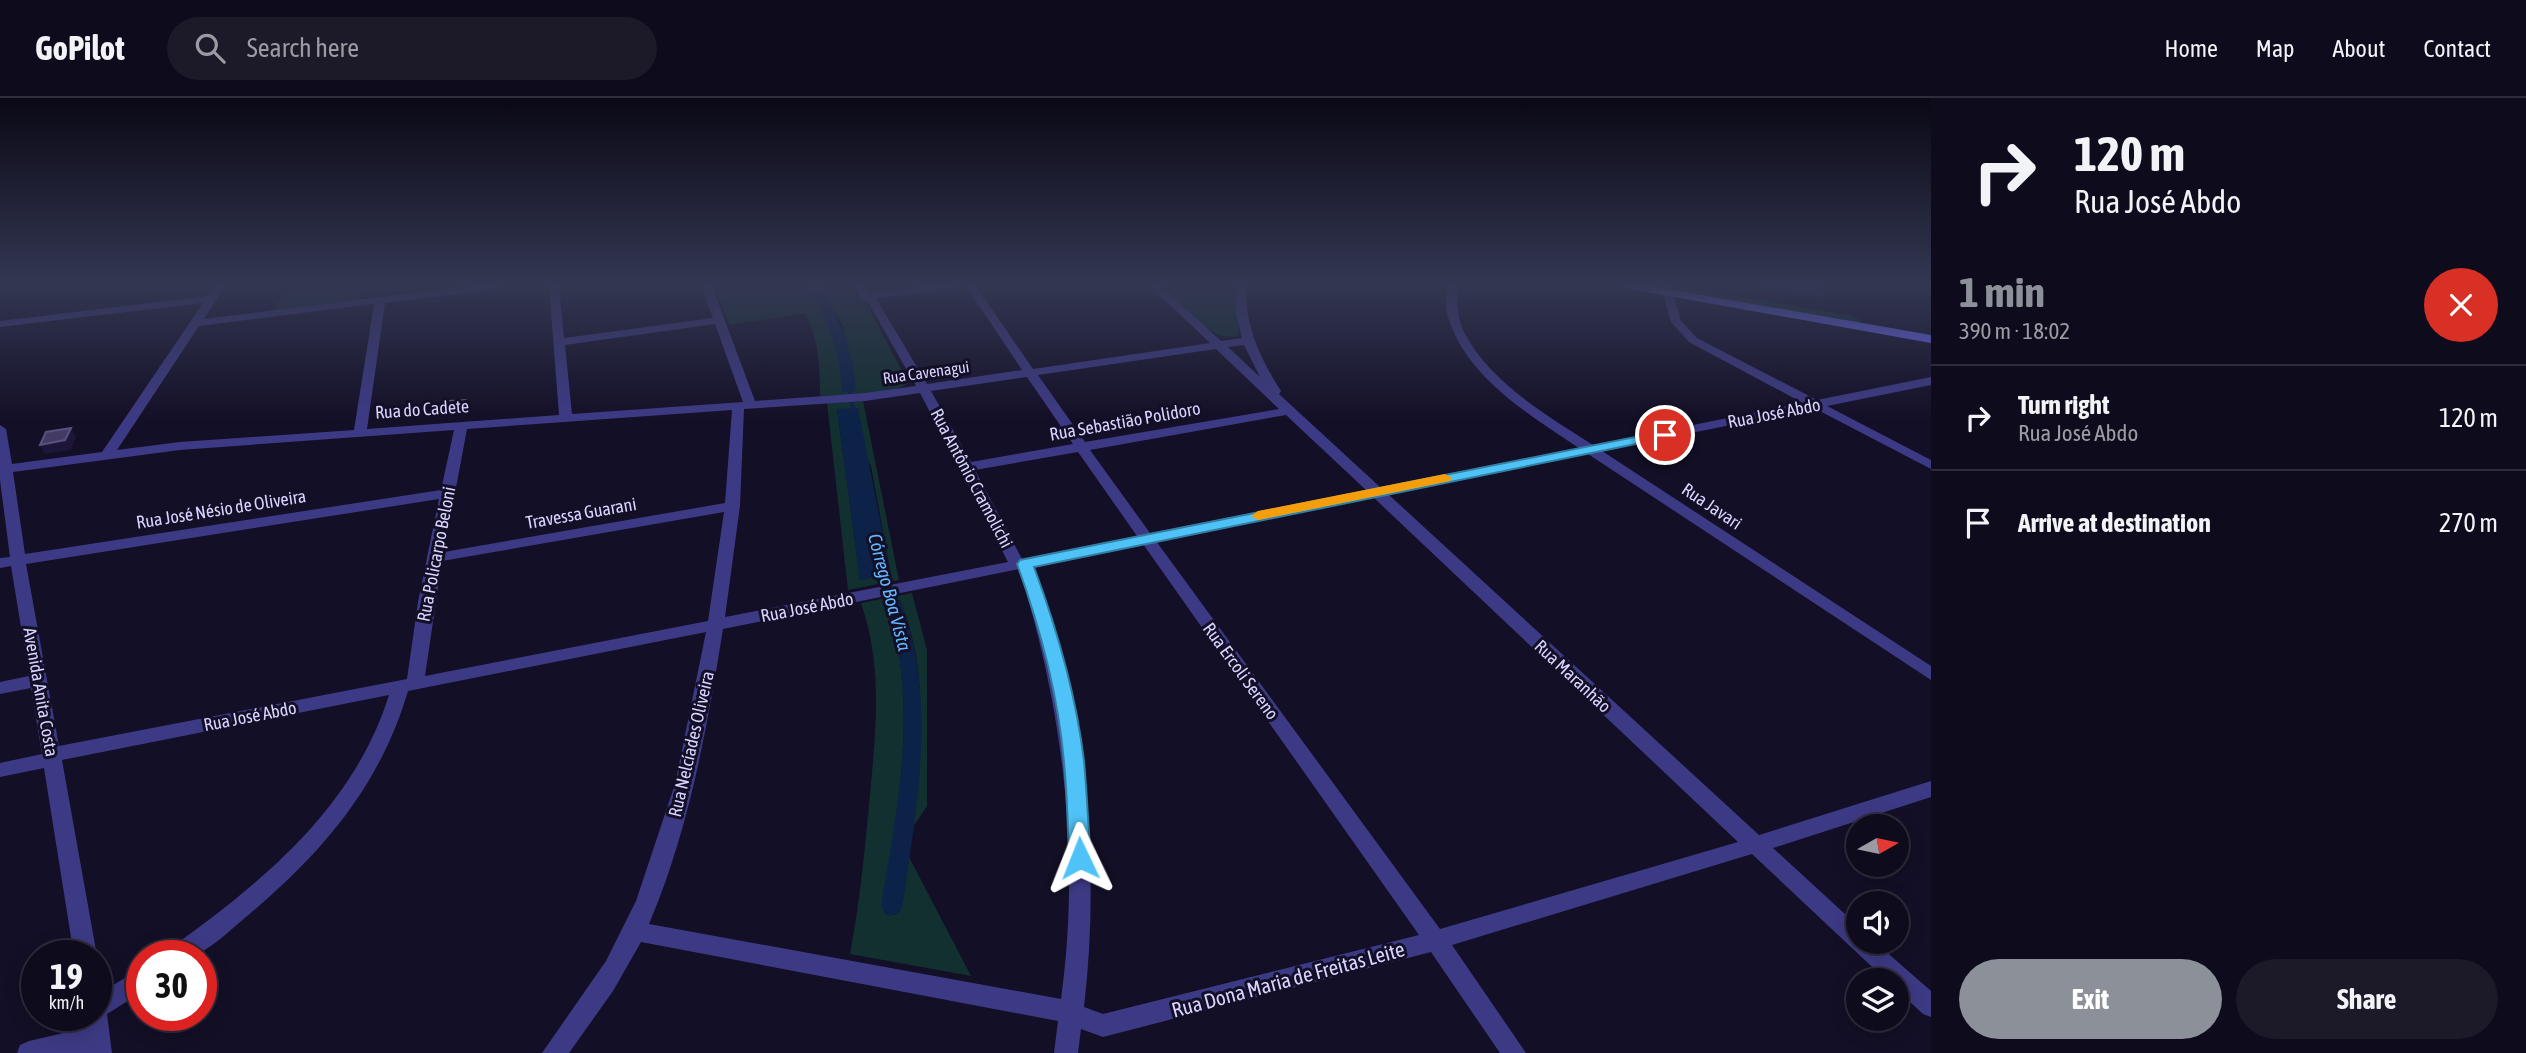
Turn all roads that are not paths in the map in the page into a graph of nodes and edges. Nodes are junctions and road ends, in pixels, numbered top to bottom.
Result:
1 (190, 331) edge
2 (375, 331) edge
3 (559, 331) edge
4 (643, 331) edge
5 (723, 331) edge
6 (888, 331) edge
7 (1001, 331) edge
8 (1202, 331) edge
9 (1245, 331) edge
10 (1457, 331) edge
11 (1684, 331) edge
12 (1901, 331) edge
13 (1931, 339) edge
14 (1248, 341) junction
15 (560, 342) junction
16 (1217, 345) junction
17 (1029, 373) junction
18 (1931, 381) edge
19 (923, 389) junction
20 (850, 398) joint
21 (744, 405) junction
22 (1814, 405) junction
23 (1288, 411) junction
24 (566, 419) junction
25 (461, 426) junction
26 (0, 429) edge
27 (360, 432) junction
28 (1080, 447) junction
29 (1591, 449) junction
30 (108, 454) junction
31 (3, 462) edge
32 (1931, 465) edge
33 (967, 467) junction
34 (1377, 491) junction
35 (448, 493) junction
36 (733, 506) junction
37 (1145, 539) junction
38 (435, 558) junction
39 (9, 561) edge
40 (1021, 564) junction
41 (715, 625) junction
42 (1931, 674) edge
43 (39, 680) junction
44 (408, 685) junction
45 (0, 688) edge
46 (52, 757) junction
47 (0, 770) edge
48 (1931, 789) edge
49 (1755, 845) junction
50 (1846, 929) edge
51 (634, 931) junction
52 (83, 940) edge
53 (197, 940) edge
54 (1437, 940) junction
55 (1873, 954) edge
56 (1931, 1006) edge
57 (1069, 1012) junction
58 (98, 1035) edge
59 (29, 1053) edge
60 (554, 1053) edge
61 (1066, 1053) edge
62 (1514, 1053) edge

1 - 30 street
2 - 27 street
3 - 15 street
4 - 15 street
5 - 21 street, Rua Nelcíades Oliveira
6 - 19 street, Rua Antônio Cramolichi
7 - 17 street, Rua Ercoli Sereno
8 - 16 street, Rua Maranhão
9 - 14 street, Rua Maranhão
10 - 29 street, Rua Javari
11 - 22 street
12 - 13 street
14 - 16 street, Rua Cavenagui
14 - 23 street, Rua Maranhão
15 - 24 street
16 - 17 street, Rua Cavenagui
16 - 23 street, Rua Maranhão
17 - 19 street, Rua Cavenagui
17 - 28 street, Rua Ercoli Sereno
18 - 22 street, Rua José Abdo
19 - 20 street, Rua Cavenagui
19 - 33 street, Rua Antônio Cramolichi
20 - 21 street, Rua do Cadete
21 - 24 street, Rua do Cadete
21 - 36 street, Rua Nelcíades Oliveira
22 - 29 street, Rua José Abdo
22 - 32 street
23 - 28 street, Rua Sebastião Polidoro
23 - 34 street, Rua Maranhão
24 - 25 street, Rua do Cadete
25 - 27 street, Rua do Cadete
25 - 35 street, Rua Policarpo Beloni
26 - 31 street, Avenida Anita Costa
27 - 30 street, Rua do Cadete
28 - 33 street, Rua Sebastião Polidoro
28 - 37 street, Rua Ercoli Sereno
29 - 34 street, Rua José Abdo
29 - 42 street, Rua Javari
30 - 31 street, Rua do Cadete
31 - 39 street, Avenida Anita Costa
33 - 40 street, Rua Antônio Cramolichi
34 - 37 street, Rua José Abdo
34 - 49 street, Rua Maranhão
35 - 38 street, Rua Policarpo Beloni
35 - 39 street, Rua José Nésio de Oliveira
36 - 38 street, Travessa Guarani
36 - 41 street, Rua Nelcíades Oliveira
37 - 40 street, Rua José Abdo
37 - 54 street, Rua Ercoli Sereno
38 - 44 street, Rua Policarpo Beloni
39 - 43 street, Avenida Anita Costa
40 - 41 street, Rua José Abdo
40 - 57 street, Rua Antônio Cramolichi
41 - 44 street, Rua José Abdo
41 - 51 street, Rua Nelcíades Oliveira
43 - 45 street
43 - 46 street, Avenida Anita Costa
44 - 46 street, Rua José Abdo
44 - 53 street, Rua Policarpo Beloni
46 - 47 street, Rua José Abdo
46 - 52 street, Avenida Anita Costa
48 - 49 street, Rua Dona Maria de Freitas Leite
49 - 50 street, Rua Maranhão
49 - 54 street, Rua Dona Maria de Freitas Leite
51 - 57 street, Rua Dona Maria de Freitas Leite
51 - 60 street, Rua Nelcíades Oliveira
54 - 57 street, Rua Dona Maria de Freitas Leite
54 - 62 street, Rua Ercoli Sereno
55 - 56 street, Rua Maranhão
57 - 61 street, Rua Antônio Cramolichi
58 - 59 street

